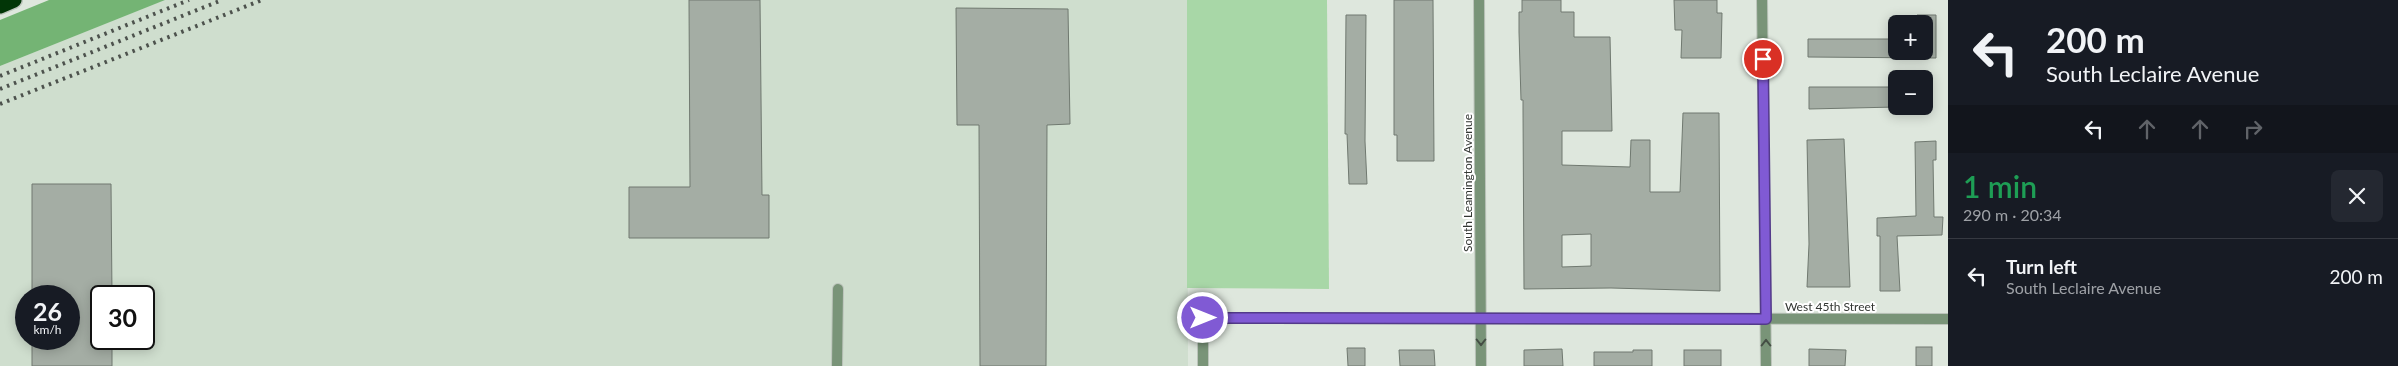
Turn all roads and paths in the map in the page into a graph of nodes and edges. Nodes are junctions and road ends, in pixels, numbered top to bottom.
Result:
1 (14, 0) edge
2 (1479, 0) edge
3 (1762, 0) edge
4 (0, 6) edge
5 (838, 289) dead end
6 (1481, 318) junction
7 (1766, 319) junction
8 (1948, 319) edge
9 (837, 366) edge
10 (1203, 366) edge
11 (1481, 366) edge
12 (1766, 366) edge

1 - 4 highway
2 - 6 street, South Leamington Avenue
3 - 7 street
5 - 9 street
6 - 7 street, West 45th Street
6 - 10 street, West 45th Street
6 -> 11 street, South Leamington Avenue
7 - 8 street, West 45th Street
12 -> 7 street

